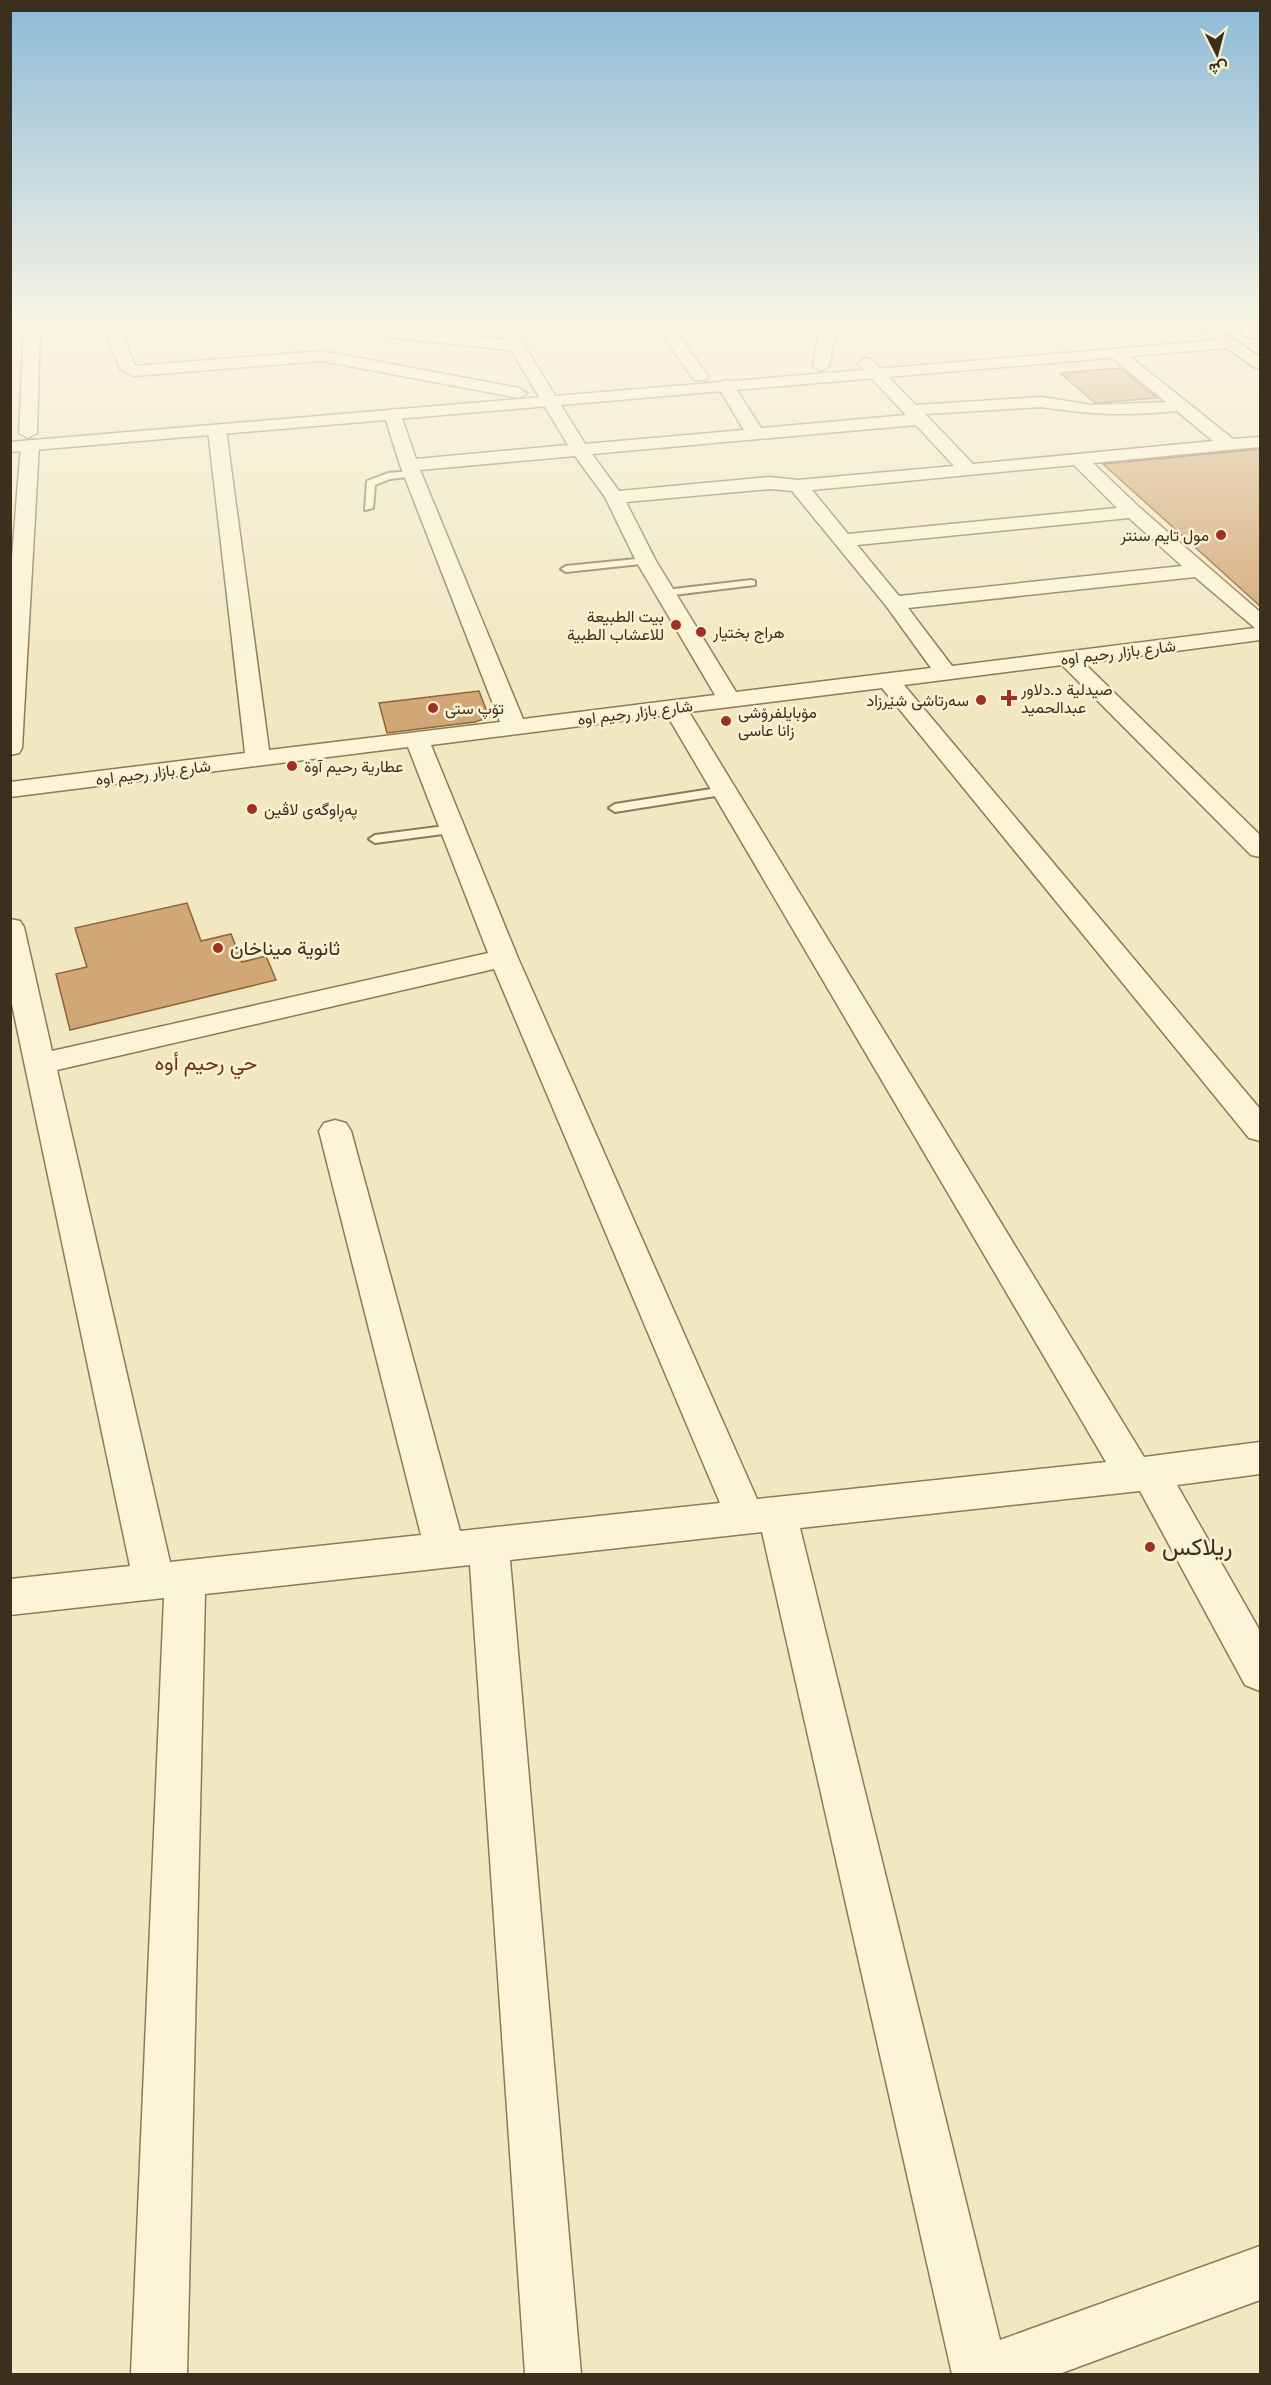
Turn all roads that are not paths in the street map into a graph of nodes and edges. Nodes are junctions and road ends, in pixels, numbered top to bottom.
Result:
1 (91, 435) edge
2 (131, 435) edge
3 (218, 435) edge
4 (400, 435) edge
5 (571, 435) edge
6 (742, 435) edge
7 (936, 435) edge
8 (1217, 435) edge
9 (23, 442) edge
10 (1260, 442) edge
11 (1229, 445) junction
12 (580, 450) junction
13 (1078, 459) junction
14 (411, 470) junction
15 (969, 470) junction
16 (798, 486) junction
17 (614, 497) junction
18 (368, 508) dead end
19 (1134, 512) junction
20 (843, 540) junction
21 (646, 561) junction
22 (566, 569) dead end
23 (1200, 570) junction
24 (751, 583) dead end
25 (665, 593) junction
26 (894, 603) junction
27 (1260, 623) edge
28 (1249, 636) edge
29 (1260, 656) edge
30 (1067, 658) junction
31 (946, 673) junction
32 (888, 681) junction
33 (729, 700) junction
34 (674, 707) junction
35 (514, 727) junction
36 (417, 739) junction
37 (10, 748) edge
38 (258, 759) junction
39 (10, 790) edge
40 (724, 791) junction
41 (615, 808) dead end
42 (453, 829) junction
43 (375, 839) dead end
44 (1260, 849) edge
45 (10, 927) edge
46 (504, 958) junction
47 (40, 1064) junction
48 (1260, 1130) edge
49 (335, 1131) dead end
50 (1260, 1458) edge
51 (1142, 1474) junction
52 (761, 1514) junction
53 (467, 1548) junction
54 (169, 1581) junction
55 (10, 1597) edge
56 (1260, 1671) edge
57 (1260, 2273) edge
58 (159, 2374) edge
59 (553, 2374) edge
60 (982, 2374) edge

1 - 9 street
2 - 9 street
3 - 38 street
4 - 14 street
5 - 12 street
6 - 12 street
7 - 15 street
8 - 11 street
9 - 37 street
10 - 11 street
11 - 13 street
12 - 14 street
12 - 17 street
13 - 15 street
13 - 19 street
14 - 18 lane
14 - 35 street
15 - 16 street
16 - 17 street
16 - 20 street
17 - 21 street
19 - 20 street
19 - 23 street
20 - 26 street
21 - 22 lane
21 - 25 street
23 - 26 street
23 - 27 street
24 - 25 lane
25 - 33 street
26 - 31 street
28 - 29 street
28 - 30 street, شارع بازار رحيم اوه
30 - 31 street, شارع بازار رحيم اوه
30 - 44 street
31 - 32 street, شارع بازار رحيم اوه
32 - 33 street, شارع بازار رحيم اوه
32 - 48 street
33 - 34 street, شارع بازار رحيم اوه
34 - 35 street, شارع بازار رحيم اوه
34 - 40 street
35 - 36 street, شارع بازار رحيم اوه
36 - 38 street, شارع بازار رحيم اوه
36 - 42 street
38 - 39 street, شارع بازار رحيم اوه
40 - 41 lane
40 - 51 street
42 - 43 lane
42 - 46 street
45 - 47 street
46 - 47 street
46 - 52 street
47 - 54 street
49 - 53 street
50 - 51 street
51 - 52 street
51 - 56 street
52 - 53 street
52 - 60 street
53 - 54 street
53 - 59 street
54 - 55 street
54 - 58 street
57 - 60 street

